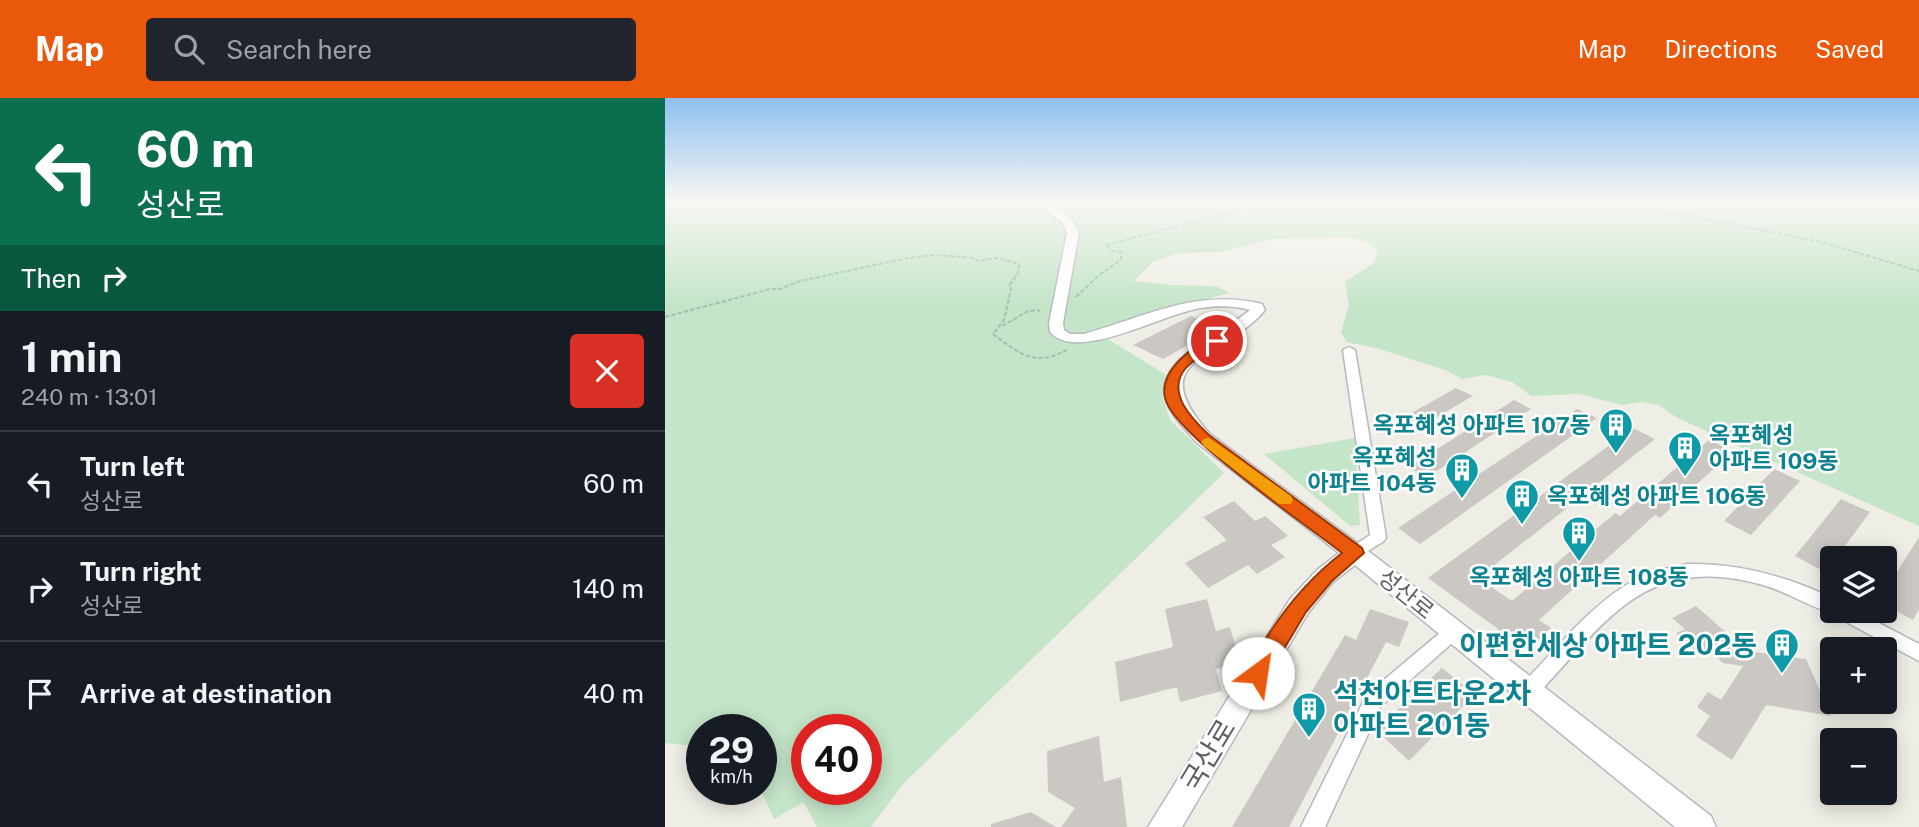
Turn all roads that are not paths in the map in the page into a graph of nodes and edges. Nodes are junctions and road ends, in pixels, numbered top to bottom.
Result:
1 (1073, 236) edge
2 (1349, 350) dead end
3 (1355, 553) junction
4 (1820, 601) edge
5 (1863, 623) edge
6 (1453, 632) junction
7 (1919, 653) edge
8 (1528, 691) junction
9 (1164, 827) edge
10 (1313, 827) edge
11 (1700, 827) edge

1 - 3 street, 성산로
2 - 3 street
3 - 6 street, 성산로
3 - 9 street, 국산로
4 - 8 street
5 - 7 street
6 - 8 street, 성산로
6 - 10 street
8 - 11 street, 성산로

